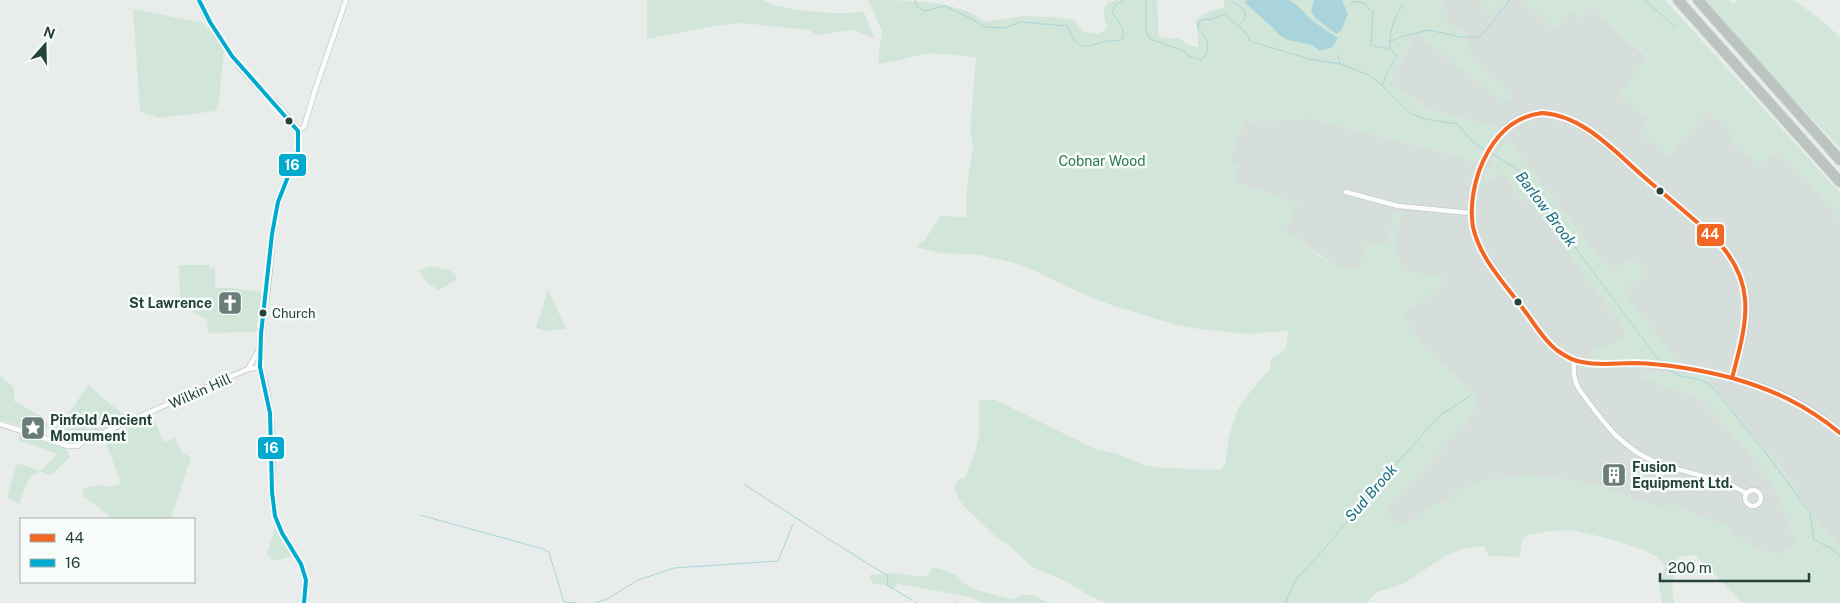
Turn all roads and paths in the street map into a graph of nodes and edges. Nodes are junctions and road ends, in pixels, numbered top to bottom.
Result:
1 (199, 0) edge
2 (346, 0) edge
3 (1678, 0) edge
4 (1698, 0) edge
5 (298, 131) junction
6 (1840, 160) edge
7 (1840, 182) edge
8 (1346, 192) dead end
9 (1471, 212) junction
10 (260, 348) junction
11 (1574, 362) junction
12 (260, 367) junction
13 (248, 369) junction
14 (1732, 379) junction
15 (0, 424) edge
16 (1840, 433) edge
17 (1746, 493) dead end
18 (304, 603) edge

1 - 5 street
2 - 5 street
3 - 7 highway
4 - 6 highway
5 - 10 street
8 - 9 street
9 - 11 street
9 - 14 street
10 - 12 street
10 - 13 street
11 - 14 street
11 - 17 street
12 - 13 street, Wilkin Hill
12 - 18 street
13 - 15 street, Wilkin Hill
14 - 16 street

